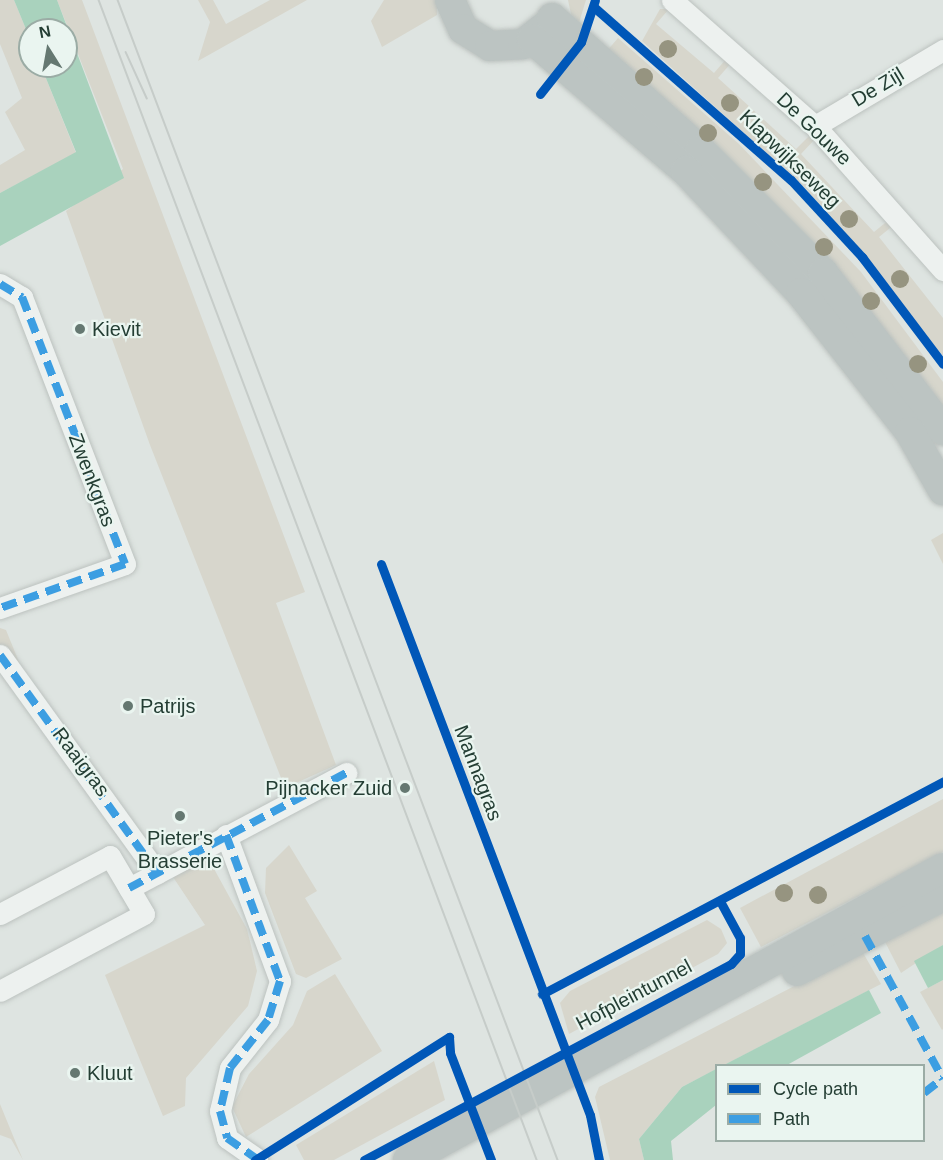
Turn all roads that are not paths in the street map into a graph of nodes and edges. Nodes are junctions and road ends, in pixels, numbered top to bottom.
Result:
1 (450, 0) edge
2 (672, 0) edge
3 (547, 19) edge
4 (943, 50) edge
5 (814, 126) junction
6 (943, 270) edge
7 (0, 284) edge
8 (943, 430) edge
9 (943, 489) edge
10 (0, 608) edge
11 (0, 655) edge
12 (346, 772) dead end
13 (226, 835) junction
14 (943, 868) edge
15 (157, 873) junction
16 (129, 888) junction
17 (943, 896) edge
18 (0, 915) edge
19 (0, 991) edge
20 (257, 1159) edge
21 (408, 1160) edge
22 (442, 1160) edge

1 - 3 main road
2 - 5 street, De Gouwe
3 - 8 main road
3 - 9 main road
4 - 5 street, De Zijl
5 - 6 street, De Gouwe
7 - 10 street, Zwenkgras
11 - 15 street, Raaigras
12 - 13 street
13 - 15 street
13 - 20 street
14 - 21 main road, Hofpleintunnel
15 - 16 street
16 - 18 street
16 - 19 street
17 - 22 main road

